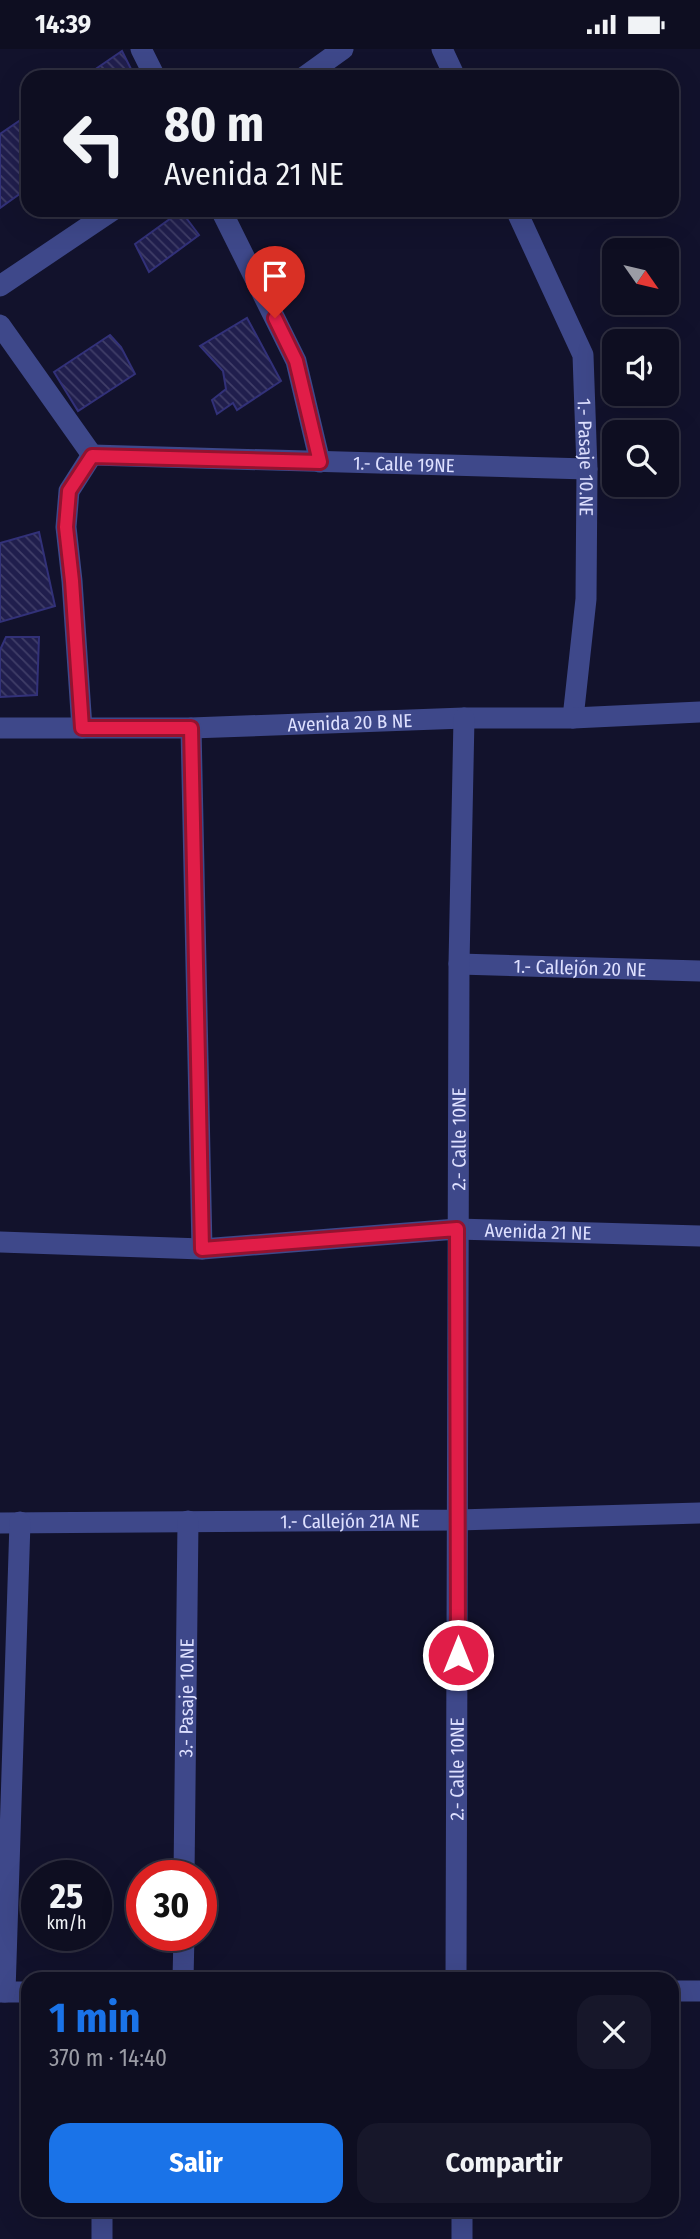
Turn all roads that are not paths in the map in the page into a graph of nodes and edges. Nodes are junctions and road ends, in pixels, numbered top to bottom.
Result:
1 (141, 49) edge
2 (343, 49) edge
3 (442, 49) edge
4 (152, 70) edge
5 (314, 70) edge
6 (452, 70) edge
7 (103, 217) edge
8 (224, 217) edge
9 (519, 217) edge
10 (0, 286) edge
11 (0, 325) edge
12 (92, 456) junction
13 (320, 462) junction
14 (587, 468) junction
15 (700, 712) edge
16 (464, 718) junction
17 (573, 718) junction
18 (0, 727) edge
19 (82, 728) junction
20 (191, 728) junction
21 (459, 964) junction
22 (700, 971) edge
23 (457, 1229) junction
24 (700, 1236) edge
25 (0, 1242) edge
26 (202, 1249) junction
27 (700, 1513) edge
28 (458, 1520) junction
29 (188, 1521) junction
30 (10, 1523) edge
31 (184, 1860) edge
32 (184, 1951) edge
33 (183, 1972) edge
34 (456, 1972) edge
35 (679, 1991) edge
36 (700, 1991) edge
37 (3, 1992) edge
38 (21, 1992) edge
39 (102, 2217) edge
40 (462, 2217) edge
41 (102, 2239) edge
42 (462, 2239) edge

1 - 4 street
2 - 5 street
3 - 6 street
7 - 10 street
8 - 13 street
9 - 14 street, 1.- Pasaje 10.NE
11 - 12 street
12 - 13 street, 1.- Calle 19NE
12 - 19 street
13 - 14 street, 1.- Calle 19NE
14 - 17 street, 1.- Pasaje 10.NE
15 - 17 street, Avenida 20 B NE
16 - 17 street, Avenida 20 B NE
16 - 20 street, Avenida 20 B NE
16 - 21 street, 2.- Calle 10NE
18 - 19 street, Avenida 20 B NE
19 - 20 street, Avenida 20 B NE
20 - 26 street
21 - 22 street, 1.- Callejón 20 NE
21 - 23 street, 2.- Calle 10NE
23 - 24 street, Avenida 21 NE
23 - 26 street, Avenida 21 NE
23 - 28 street, 2.- Calle 10NE
25 - 26 street, Avenida 21 NE
27 - 28 street, 1.- Callejón 21A NE
28 - 29 street, 1.- Callejón 21A NE
28 - 34 street, 2.- Calle 10NE
29 - 30 street, 1.- Callejón 21A NE
29 - 31 street, 3.- Pasaje 10.NE
30 - 37 street
32 - 33 street
35 - 36 street
37 - 38 street
39 - 41 street
40 - 42 street

